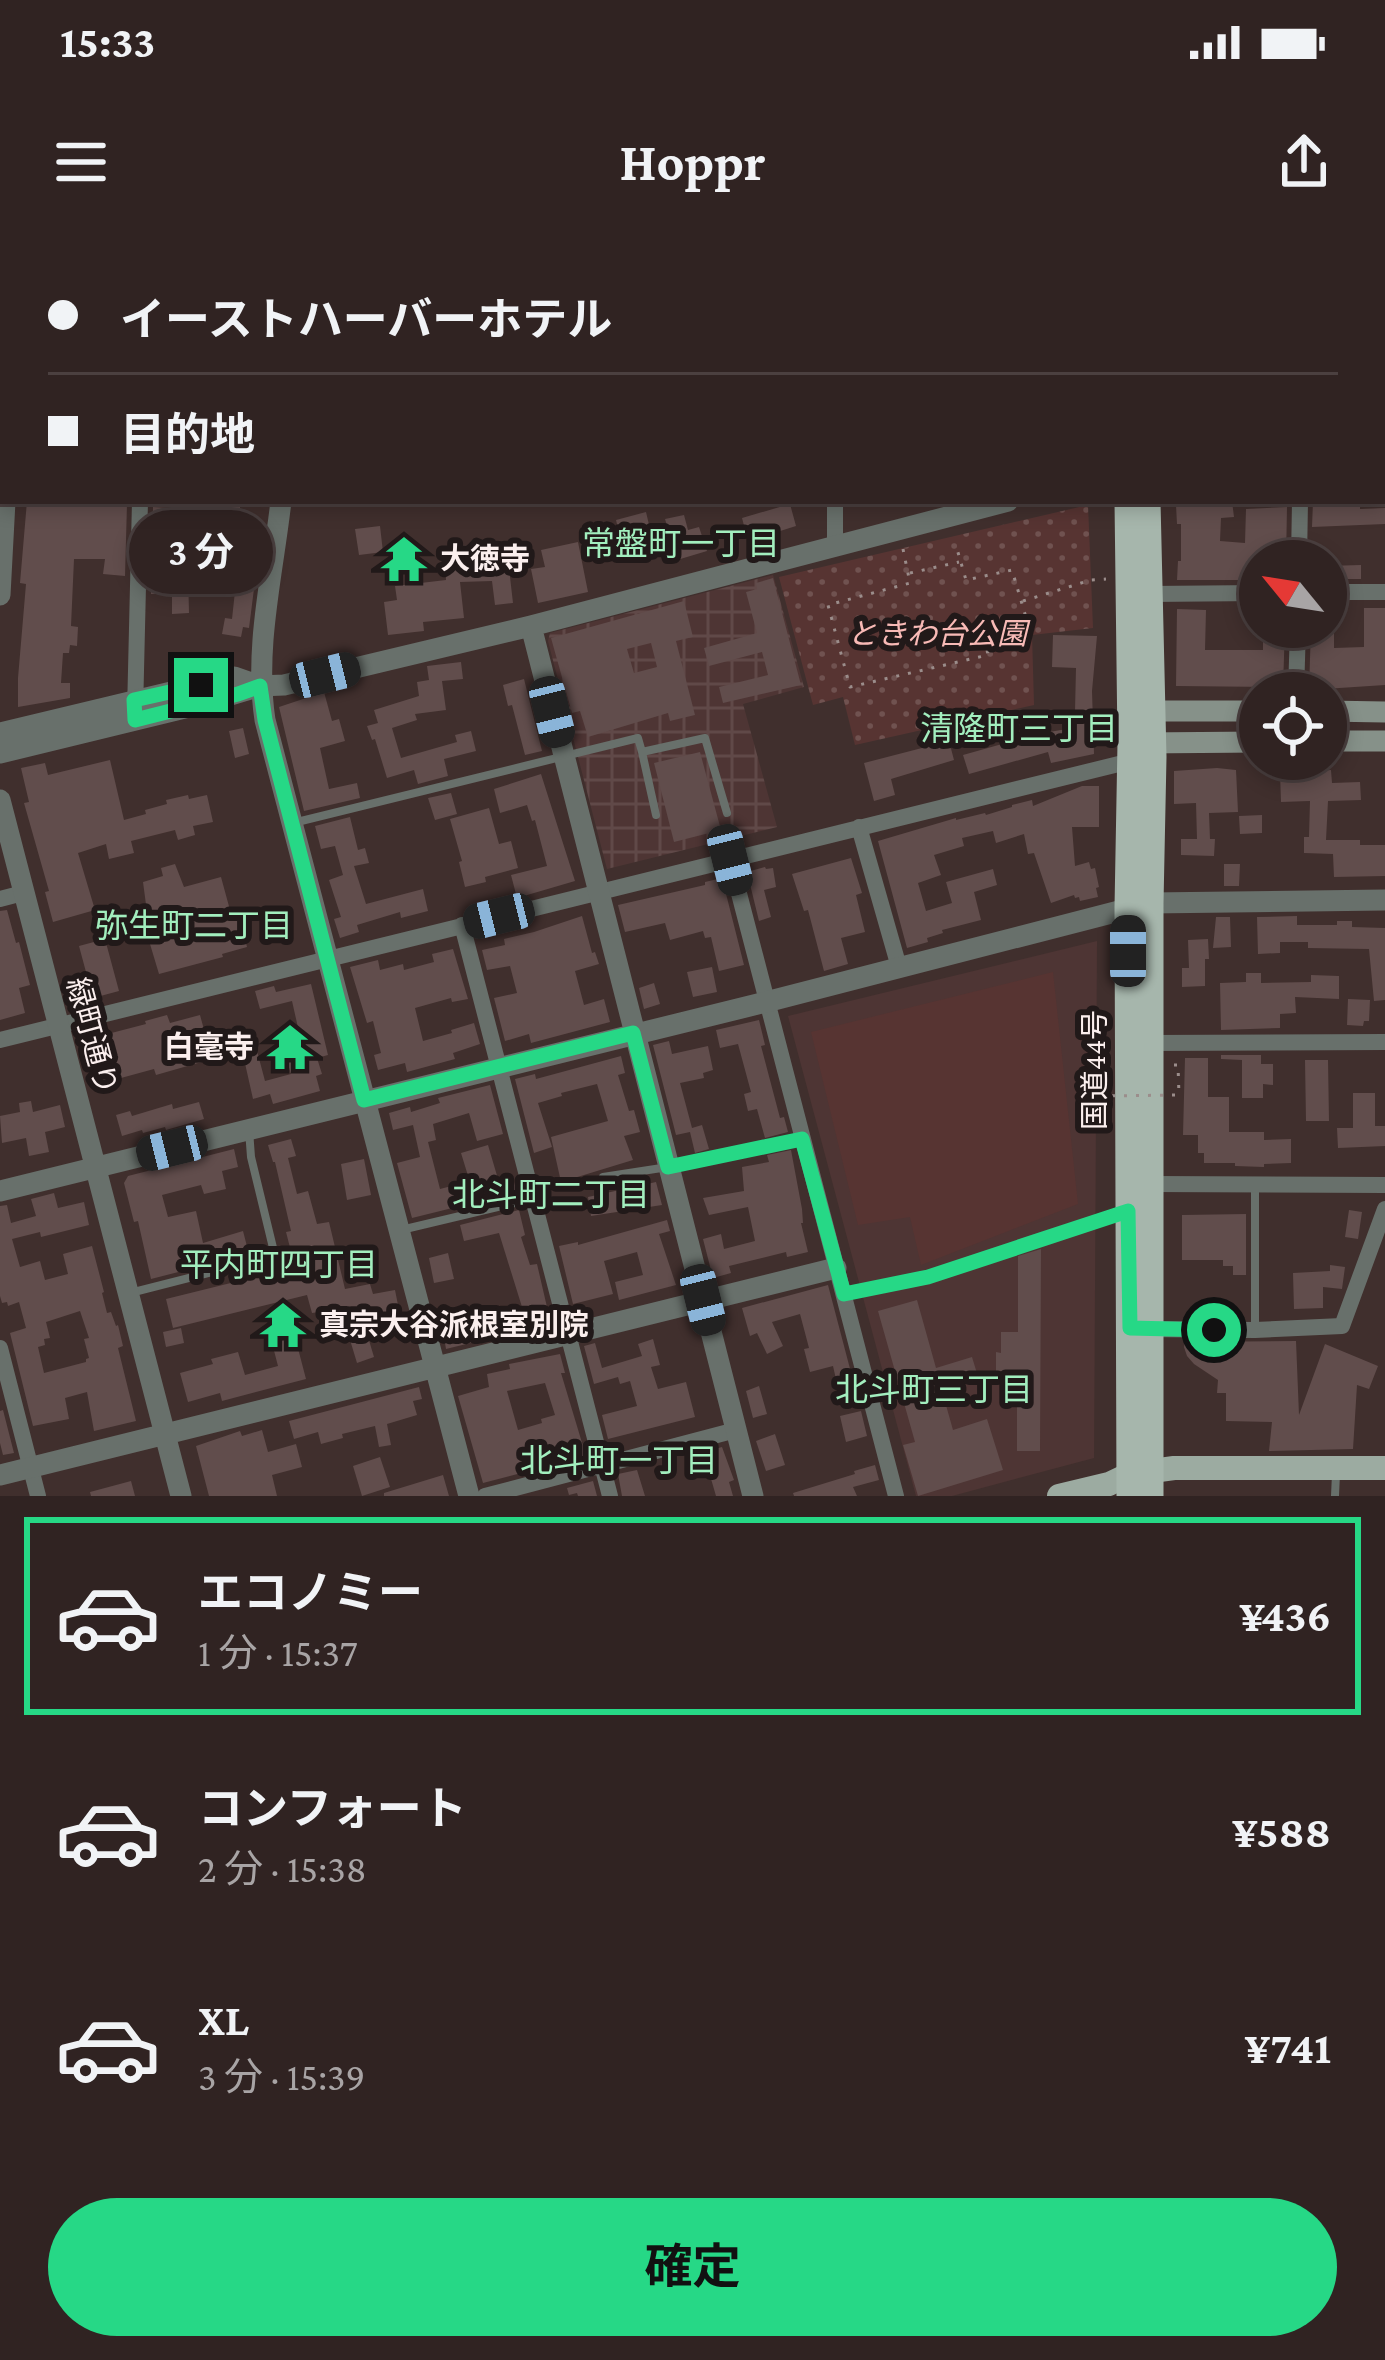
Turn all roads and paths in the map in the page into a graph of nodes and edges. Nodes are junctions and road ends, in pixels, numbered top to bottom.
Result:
1 (5, 504) edge
2 (140, 504) edge
3 (281, 504) edge
4 (835, 504) edge
5 (997, 504) edge
6 (1128, 504) edge
7 (1147, 504) edge
8 (1300, 504) edge
9 (1299, 540) edge
10 (835, 548) junction
11 (903, 548) dead end
12 (957, 549) dead end
13 (961, 561) junction
14 (908, 574) junction
15 (1108, 579) dead end
16 (1347, 592) edge
17 (1385, 592) edge
18 (1239, 593) edge
19 (1149, 594) junction
20 (0, 596) edge
21 (1021, 602) junction
22 (530, 626) junction
23 (260, 686) junction
24 (134, 710) junction
25 (1141, 711) junction
26 (1239, 711) edge
27 (1347, 711) edge
28 (1385, 712) edge
29 (0, 733) edge
30 (1347, 741) edge
31 (1385, 741) edge
32 (1239, 744) edge
33 (1142, 751) junction
34 (642, 752) junction
35 (0, 753) edge
36 (563, 755) junction
37 (0, 800) edge
38 (727, 814) dead end
39 (656, 815) dead end
40 (292, 823) junction
41 (859, 827) junction
42 (730, 860) junction
43 (599, 891) junction
44 (23, 893) junction
45 (0, 899) edge
46 (1385, 900) edge
47 (1139, 905) junction
48 (462, 925) junction
49 (327, 960) junction
50 (898, 967) junction
51 (766, 1002) junction
52 (57, 1025) junction
53 (633, 1033) junction
54 (0, 1040) edge
55 (1385, 1042) edge
56 (1150, 1043) junction
57 (1171, 1065) dead end
58 (500, 1068) junction
59 (364, 1100) junction
60 (1107, 1125) dead end
61 (248, 1129) junction
62 (802, 1139) junction
63 (97, 1167) junction
64 (668, 1167) junction
65 (603, 1177) dead end
66 (1255, 1183) junction
67 (1150, 1184) junction
68 (1385, 1185) edge
69 (0, 1191) edge
70 (533, 1198) junction
71 (1385, 1209) edge
72 (1128, 1211) junction
73 (398, 1231) junction
74 (836, 1268) junction
75 (129, 1293) junction
76 (844, 1294) junction
77 (703, 1300) junction
78 (1140, 1328) junction
79 (1255, 1330) junction
80 (568, 1334) junction
81 (0, 1348) edge
82 (434, 1367) junction
83 (736, 1430) junction
84 (165, 1434) junction
85 (601, 1466) junction
86 (31, 1468) junction
87 (1385, 1468) edge
88 (1336, 1470) junction
89 (0, 1475) edge
90 (1140, 1485) edge
91 (38, 1496) edge
92 (181, 1496) edge
93 (469, 1496) edge
94 (485, 1496) edge
95 (610, 1496) edge
96 (753, 1496) edge
97 (896, 1496) edge
98 (1059, 1496) edge
99 (1336, 1496) edge

1 - 20 street
2 - 24 street
3 - 23 street
4 - 10 street
5 - 10 street
6 - 25 highway, 国道44号
7 - 19 highway, 国道44号
8 - 9 street
10 - 22 street
11 - 14 path
12 - 13 path
13 - 14 path
13 - 21 path
14 - 21 path
15 - 21 path
16 - 17 street
18 - 19 street
19 - 25 highway, 国道44号
22 - 23 street
22 - 36 street
23 - 24 street
23 - 40 street
24 - 29 street
24 - 35 street
25 - 26 main road
25 - 33 highway, 国道44号
27 - 28 main road
30 - 31 main road
32 - 33 main road
33 - 41 street
33 - 47 highway, 国道44号
34 - 36 lane
34 - 38 lane
34 - 39 lane
36 - 40 lane
36 - 43 street
37 - 44 street, 緑町通り
40 - 49 street
41 - 42 street
41 - 50 street
42 - 43 street
42 - 51 street
43 - 48 street
43 - 53 street
44 - 45 street
44 - 52 street, 緑町通り
46 - 47 street
47 - 50 street
47 - 56 highway, 国道44号
47 - 72 highway, 国道44号
48 - 49 street
48 - 58 street
49 - 52 street
49 - 59 street
50 - 51 street
51 - 53 street
51 - 62 street
52 - 54 street
52 - 63 street, 緑町通り
53 - 58 street
53 - 64 street
55 - 56 street
56 - 67 highway, 国道44号
57 - 60 path, bridge
58 - 59 street
58 - 70 street
59 - 61 street
59 - 73 street
61 - 63 street
61 - 75 lane
62 - 64 lane
62 - 74 street
63 - 69 street
63 - 75 street, 緑町通り
64 - 65 lane
64 - 77 street
66 - 67 street
66 - 68 street
66 - 79 lane
67 - 78 highway, 国道44号
70 - 73 lane
70 - 80 street
71 - 79 street
72 - 76 lane
72 - 78 highway, 国道44号
73 - 82 street
74 - 76 street
74 - 77 street
75 - 84 street, 緑町通り
76 - 97 street
77 - 80 street
77 - 83 street
78 - 79 street
78 - 90 highway, 国道44号
80 - 82 street
80 - 85 street
81 - 86 street
82 - 84 street
82 - 93 street
83 - 85 street
83 - 96 street
84 - 86 street
84 - 92 street, 緑町通り
85 - 94 street
85 - 95 street
86 - 89 street
86 - 91 street
87 - 88 main road
88 - 90 main road
88 - 99 lane
90 - 98 main road

